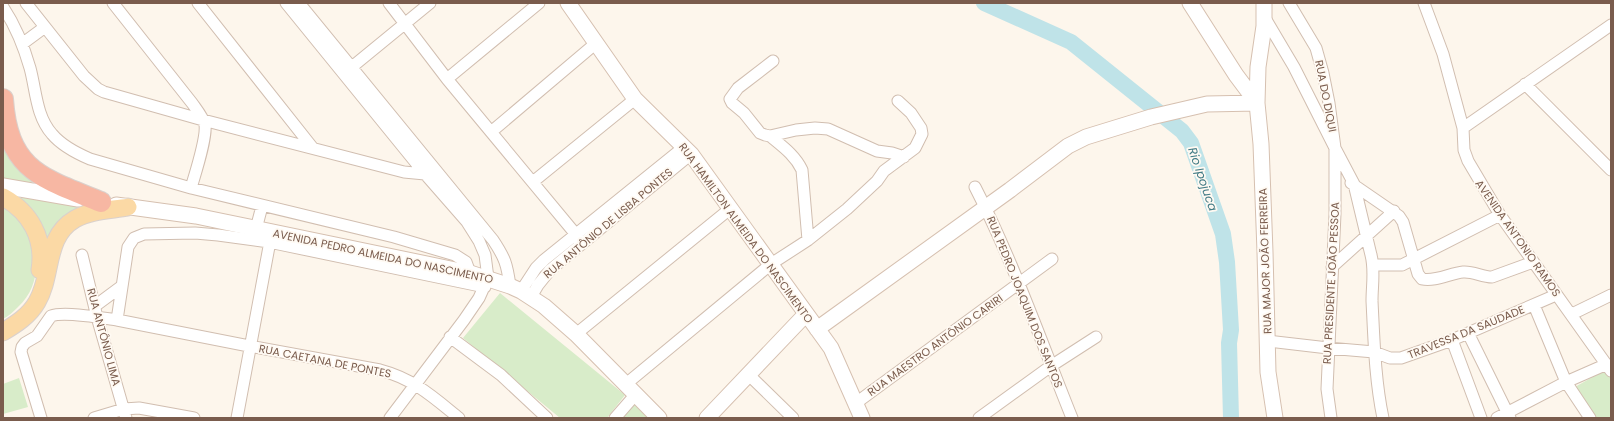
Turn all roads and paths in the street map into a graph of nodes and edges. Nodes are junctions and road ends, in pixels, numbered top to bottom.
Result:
1 (26, 3) edge
2 (112, 3) edge
3 (198, 3) edge
4 (286, 3) edge
5 (299, 3) edge
6 (389, 3) edge
7 (430, 3) edge
8 (539, 3) edge
9 (568, 3) edge
10 (1190, 3) edge
11 (1289, 3) edge
12 (1424, 3) edge
13 (3, 6) edge
14 (1264, 10) edge
15 (405, 24) junction
16 (1611, 25) edge
17 (45, 27) junction
18 (22, 44) junction
19 (596, 44) junction
20 (773, 61) dead end
21 (1258, 67) junction
22 (347, 70) junction
23 (1236, 75) junction
24 (447, 79) junction
25 (1525, 84) junction
26 (3, 99) edge
27 (635, 99) junction
28 (898, 101) dead end
29 (1257, 104) junction
30 (203, 120) junction
31 (1463, 128) junction
32 (491, 132) junction
33 (770, 136) junction
34 (312, 147) junction
35 (1335, 148) junction
36 (688, 150) junction
37 (904, 157) junction
38 (1611, 170) edge
39 (430, 172) junction
40 (1335, 179) junction
41 (534, 182) junction
42 (1354, 184) junction
43 (3, 186) edge
44 (975, 187) dead end
45 (191, 188) junction
46 (3, 197) edge
47 (101, 202) junction
48 (262, 206) junction
49 (128, 207) junction
50 (731, 208) junction
51 (985, 208) junction
52 (1394, 211) junction
53 (1500, 215) junction
54 (256, 229) junction
55 (1367, 236) junction
56 (270, 237) junction
57 (580, 238) junction
58 (808, 240) junction
59 (82, 255) dead end
60 (1052, 259) dead end
61 (1413, 259) junction
62 (1532, 262) junction
63 (771, 264) junction
64 (1374, 265) junction
65 (1332, 267) junction
66 (470, 273) junction
67 (486, 283) junction
68 (1019, 284) junction
69 (122, 286) junction
70 (520, 291) junction
71 (1556, 295) junction
72 (1611, 295) edge
73 (1534, 305) junction
74 (96, 311) junction
75 (806, 314) junction
76 (1572, 314) junction
77 (117, 320) junction
78 (3, 324) edge
79 (817, 329) junction
80 (3, 332) edge
81 (1468, 333) junction
82 (576, 334) junction
83 (1096, 337) dead end
84 (450, 338) junction
85 (1452, 340) junction
86 (1268, 341) junction
87 (249, 346) junction
88 (1328, 348) junction
89 (1374, 352) junction
90 (1052, 366) junction
91 (1609, 367) edge
92 (749, 375) junction
93 (1566, 382) junction
94 (416, 384) junction
95 (631, 389) junction
96 (856, 403) junction
97 (125, 414) edge
98 (1505, 416) edge
99 (41, 418) edge
100 (94, 418) edge
101 (194, 418) edge
102 (237, 418) edge
103 (390, 418) edge
104 (459, 418) edge
105 (547, 418) edge
106 (615, 418) edge
107 (659, 418) edge
108 (707, 418) edge
109 (793, 418) edge
110 (862, 418) edge
111 (979, 418) edge
112 (1072, 418) edge
113 (1275, 418) edge
114 (1331, 418) edge
115 (1383, 418) edge
116 (1481, 418) edge
117 (1590, 418) edge

1 - 17 street
2 - 30 street
3 - 34 street
4 - 22 street
5 - 22 street
6 - 15 street
7 - 15 street
8 - 24 street
9 - 19 street, RUA HAMILTON ALMEIDA DO NASCIMENTO
10 - 23 street
11 - 35 street, RUA DO DIQUI
12 - 31 street, AVENIDA ANTONIO RAMOS
13 - 18 street
14 - 21 street, RUA MAJOR JOÃO FERREIRA
14 - 35 street, RUA PRESIDENTE JOÃO PESSOA
15 - 22 street
15 - 24 street
16 - 25 street
17 - 18 street
17 - 30 street
18 - 45 street
19 - 27 street, RUA HAMILTON ALMEIDA DO NASCIMENTO
19 - 32 street
20 - 33 street
21 - 23 street
21 - 29 street, RUA MAJOR JOÃO FERREIRA
22 - 39 street
23 - 29 street
24 - 32 street
25 - 31 street
25 - 38 street
26 - 47 highway
27 - 36 street, RUA HAMILTON ALMEIDA DO NASCIMENTO
27 - 41 street
28 - 37 street
29 - 51 street
29 - 86 street, RUA MAJOR JOÃO FERREIRA
30 - 34 street
30 - 45 street
31 - 53 street, AVENIDA ANTONIO RAMOS
32 - 41 street
33 - 37 street
33 - 58 street
34 - 39 street
35 - 40 street, RUA PRESIDENTE JOÃO PESSOA
35 - 42 street, RUA PRESIDENTE JOÃO PESSOA
36 - 50 street, RUA HAMILTON ALMEIDA DO NASCIMENTO
36 - 57 street
37 - 58 street
39 - 67 street
39 - 70 street
40 - 42 street
40 - 65 street, RUA PRESIDENTE JOÃO PESSOA
41 - 57 street
42 - 52 street
42 - 55 street, RUA PRESIDENTE JOÃO PESSOA
43 - 47 street, AVENIDA PEDRO ALMEIDA DO NASCIMENTO
44 - 51 street, RUA PEDRO JOAQUIM DOS SANTOS
45 - 48 street
46 - 78 main road
47 - 49 street, AVENIDA PEDRO ALMEIDA DO NASCIMENTO
48 - 54 street
48 - 66 street
49 - 54 street, AVENIDA PEDRO ALMEIDA DO NASCIMENTO
49 - 80 main road
50 - 63 street, RUA HAMILTON ALMEIDA DO NASCIMENTO
50 - 82 street
51 - 68 street, RUA PEDRO JOAQUIM DOS SANTOS
51 - 79 street
52 - 55 street
52 - 61 street
53 - 61 street
53 - 62 street, AVENIDA ANTONIO RAMOS
54 - 56 street, AVENIDA PEDRO ALMEIDA DO NASCIMENTO
55 - 64 street, RUA PRESIDENTE JOÃO PESSOA
55 - 65 street
56 - 66 street, AVENIDA PEDRO ALMEIDA DO NASCIMENTO
56 - 67 street
56 - 69 street
56 - 87 street, RUA CAETANA DE PONTES
57 - 70 street
58 - 63 street
59 - 74 street, RUA ANTÔNIO LIMA
60 - 68 street, RUA MAESTRO ANTÔNIO CARIRI
61 - 62 street
61 - 64 street
62 - 71 street, AVENIDA ANTONIO RAMOS
63 - 75 street, RUA HAMILTON ALMEIDA DO NASCIMENTO
63 - 95 street
64 - 89 street, RUA PRESIDENTE JOÃO PESSOA
65 - 88 street, RUA PRESIDENTE JOÃO PESSOA
66 - 67 street, AVENIDA PEDRO ALMEIDA DO NASCIMENTO
67 - 70 street, AVENIDA PEDRO ALMEIDA DO NASCIMENTO
67 - 84 street
68 - 90 street, RUA PEDRO JOAQUIM DOS SANTOS
68 - 96 street, RUA MAESTRO ANTÔNIO CARIRI
69 - 74 street
69 - 77 street
70 - 82 street, AVENIDA PEDRO ALMEIDA DO NASCIMENTO
71 - 73 street, TRAVESSA DA SAUDADE
71 - 76 street, AVENIDA ANTONIO RAMOS
72 - 76 street
73 - 81 street, TRAVESSA DA SAUDADE
73 - 93 street
74 - 77 street, RUA CAETANA DE PONTES
74 - 97 street, RUA ANTÔNIO LIMA
74 - 99 street, RUA CAETANA DE PONTES
75 - 79 street, RUA HAMILTON ALMEIDA DO NASCIMENTO
75 - 92 street
76 - 91 street, AVENIDA ANTONIO RAMOS
77 - 87 street, RUA CAETANA DE PONTES
79 - 96 street, RUA HAMILTON ALMEIDA DO NASCIMENTO
81 - 85 street, TRAVESSA DA SAUDADE
81 - 98 street
82 - 95 street, AVENIDA PEDRO ALMEIDA DO NASCIMENTO
83 - 90 street
84 - 94 street
84 - 105 street
85 - 89 street, TRAVESSA DA SAUDADE
85 - 116 street
86 - 88 street, TRAVESSA DA SAUDADE
86 - 113 street, RUA MAJOR JOÃO FERREIRA
87 - 94 street, RUA CAETANA DE PONTES
87 - 102 street, RUA CAETANA DE PONTES
88 - 89 street, TRAVESSA DA SAUDADE
88 - 114 street, RUA PRESIDENTE JOÃO PESSOA
89 - 115 street, RUA PRESIDENTE JOÃO PESSOA
90 - 111 street
90 - 112 street, RUA PEDRO JOAQUIM DOS SANTOS
91 - 93 street
92 - 108 street
92 - 109 street
93 - 98 street
93 - 117 street
94 - 103 street
94 - 104 street, RUA CAETANA DE PONTES
95 - 106 street
95 - 107 street, AVENIDA PEDRO ALMEIDA DO NASCIMENTO
96 - 110 street, RUA HAMILTON ALMEIDA DO NASCIMENTO
97 - 100 street
97 - 101 street

